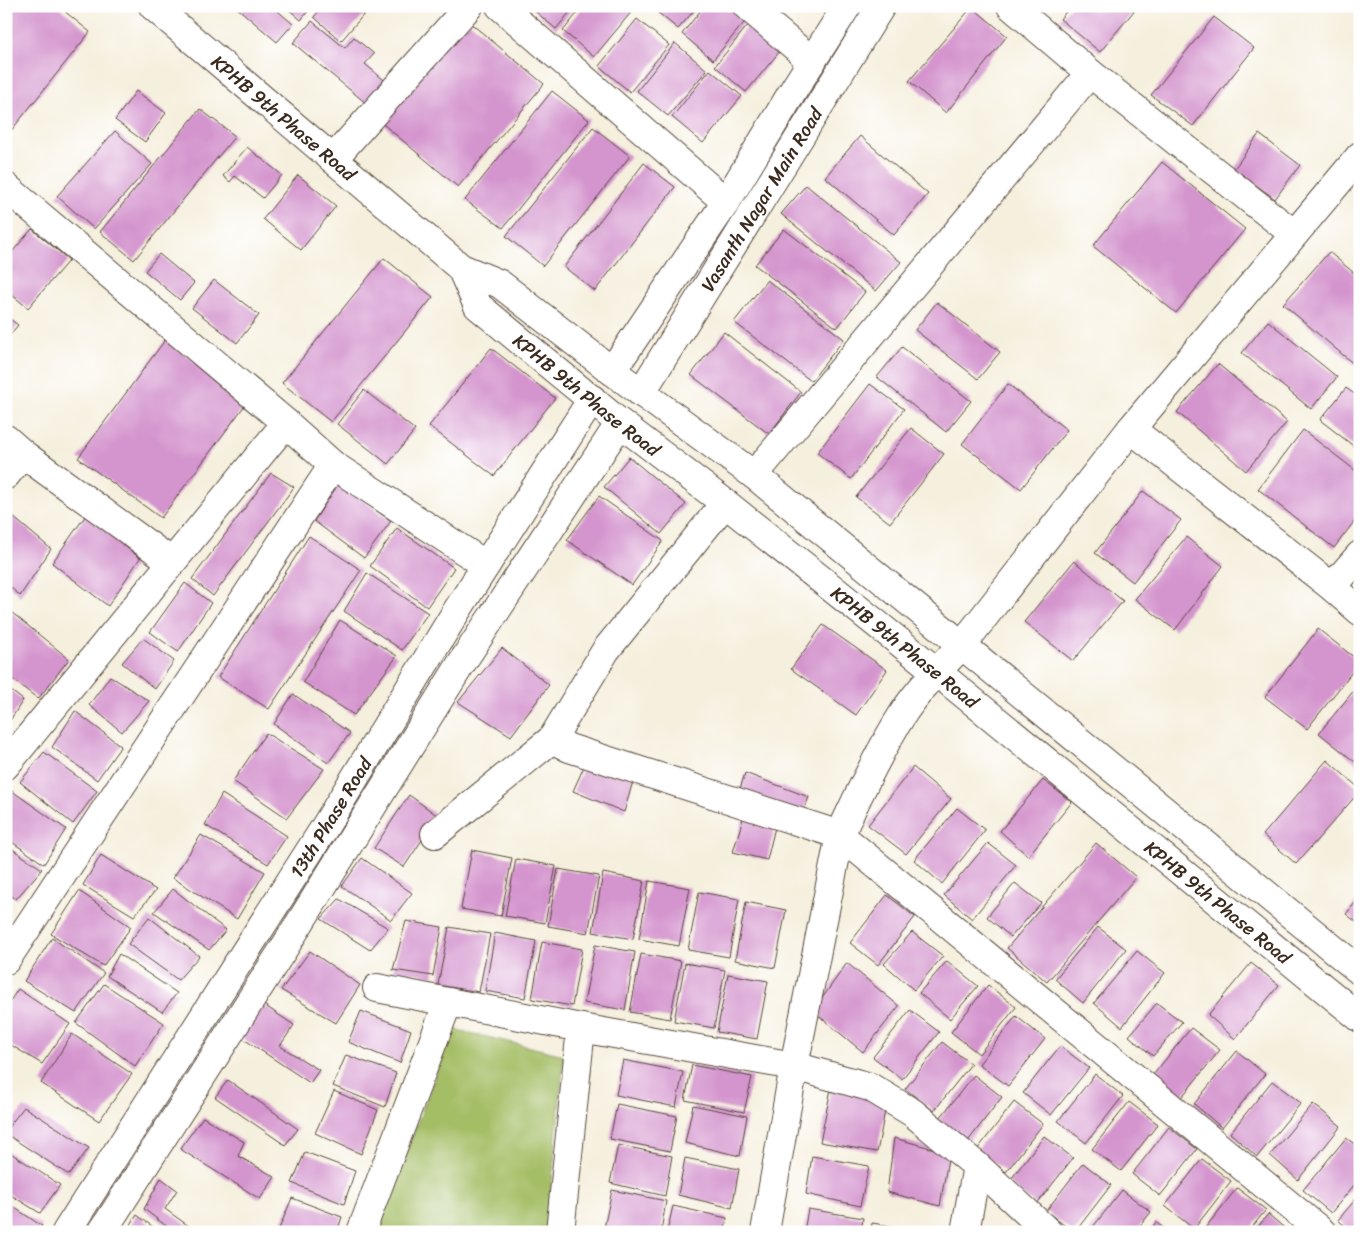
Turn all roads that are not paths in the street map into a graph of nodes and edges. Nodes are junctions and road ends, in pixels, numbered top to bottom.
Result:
1 (153, 6) edge
2 (468, 6) edge
3 (500, 6) edge
4 (747, 6) edge
5 (847, 6) edge
6 (881, 6) edge
7 (1011, 6) edge
8 (812, 61) junction
9 (1090, 73) junction
10 (1360, 156) edge
11 (334, 159) junction
12 (6, 187) edge
13 (726, 202) junction
14 (1294, 234) junction
15 (461, 268) junction
16 (530, 308) junction
17 (510, 332) junction
18 (612, 371) junction
19 (641, 393) junction
20 (592, 399) junction
21 (286, 423) junction
22 (620, 423) junction
23 (1131, 429) junction
24 (12, 456) edge
25 (333, 465) junction
26 (754, 475) junction
27 (725, 503) junction
28 (1360, 556) edge
29 (172, 562) junction
30 (486, 565) junction
31 (1332, 588) junction
32 (1360, 610) edge
33 (962, 645) junction
34 (937, 672) junction
35 (552, 739) junction
36 (6, 765) edge
37 (435, 834) dead end
38 (840, 835) junction
39 (6, 960) edge
40 (1360, 971) edge
41 (377, 988) dead end
42 (448, 1002) junction
43 (1360, 1018) edge
44 (580, 1028) junction
45 (794, 1066) junction
46 (977, 1166) junction
47 (87, 1199) junction
48 (107, 1224) edge
49 (66, 1232) edge
50 (361, 1232) edge
51 (560, 1232) edge
52 (765, 1232) edge
53 (965, 1232) edge
54 (1048, 1232) edge
55 (1322, 1232) edge

1 - 11 street, KPHB 9th Phase Road
2 - 11 street
3 - 13 street
4 - 8 street
5 - 8 street, Vasanth Nagar Main Road
6 - 19 street, Vasanth Nagar Main Road
7 - 9 street
8 - 13 street, Vasanth Nagar Main Road
9 - 14 street
9 - 26 street
10 - 14 street
11 - 15 street, KPHB 9th Phase Road
12 - 21 street
13 - 18 street, Vasanth Nagar Main Road
14 - 23 street
15 - 16 street, KPHB 9th Phase Road
15 - 17 street, KPHB 9th Phase Road
16 - 17 street
16 - 18 street, KPHB 9th Phase Road
17 - 20 street, KPHB 9th Phase Road
18 - 19 street, KPHB 9th Phase Road
19 - 26 street, KPHB 9th Phase Road
20 - 22 street, KPHB 9th Phase Road
20 - 30 street, 13th Phase Road
21 - 25 street
21 - 29 street
22 - 27 street, KPHB 9th Phase Road
22 - 48 street, 13th Phase Road
23 - 31 street
23 - 33 street
24 - 29 street
25 - 30 street
25 - 39 street
26 - 33 street, KPHB 9th Phase Road
27 - 34 street, KPHB 9th Phase Road
27 - 35 street
28 - 31 street
29 - 36 street
30 - 47 street, 13th Phase Road
31 - 32 street
33 - 34 street
33 - 40 street, KPHB 9th Phase Road
34 - 38 street
34 - 43 street, KPHB 9th Phase Road
35 - 37 street
35 - 38 street
38 - 45 street
38 - 55 street
41 - 42 street
42 - 44 street
42 - 50 street
44 - 45 street
44 - 51 street
45 - 46 street
45 - 52 street
46 - 53 street
46 - 54 street
47 - 48 street
47 - 49 street, 13th Phase Road

